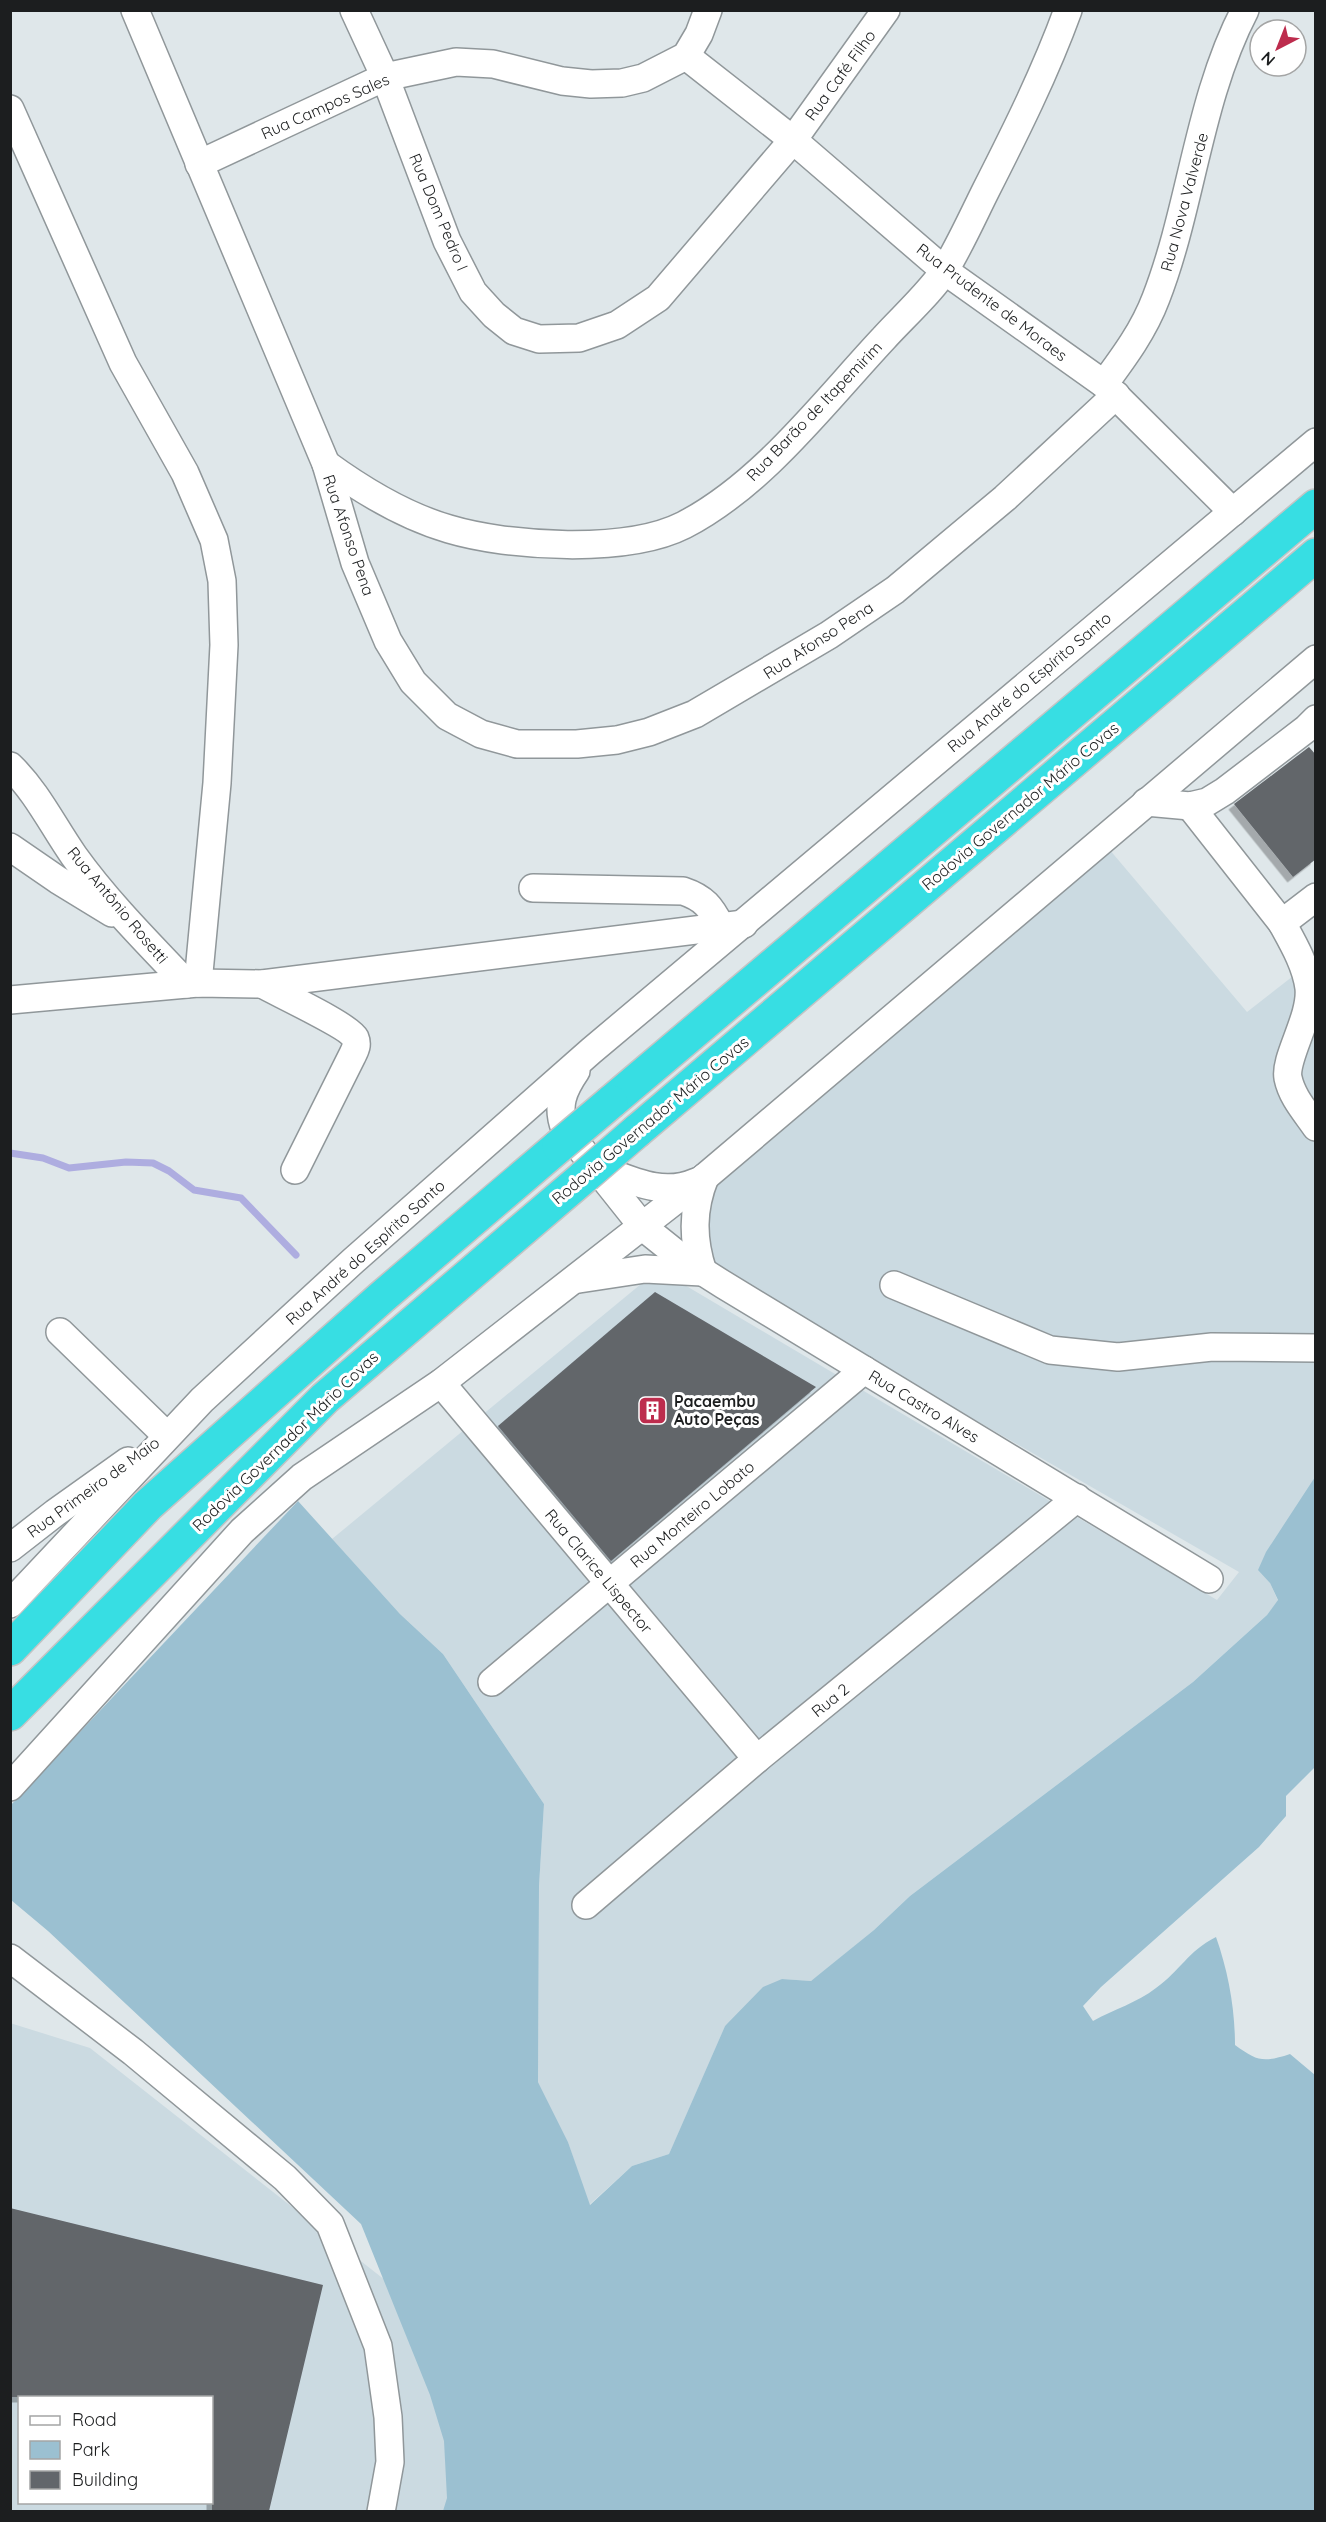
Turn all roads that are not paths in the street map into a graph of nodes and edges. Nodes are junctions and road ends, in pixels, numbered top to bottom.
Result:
1 (135, 10) edge
2 (354, 10) edge
3 (708, 10) edge
4 (886, 10) edge
5 (1068, 10) edge
6 (1245, 10) edge
7 (686, 56) junction
8 (385, 77) junction
9 (10, 109) edge
10 (793, 140) junction
11 (199, 164) junction
12 (945, 271) junction
13 (1110, 390) junction
14 (1316, 442) edge
15 (326, 464) junction
16 (1316, 506) edge
17 (1233, 512) junction
18 (1316, 555) edge
19 (1316, 659) edge
20 (1316, 719) edge
21 (10, 766) edge
22 (1146, 802) junction
23 (1190, 806) junction
24 (10, 847) edge
25 (75, 857) junction
26 (58, 880) junction
27 (533, 888) dead end
28 (1316, 897) edge
29 (1282, 923) junction
30 (130, 924) junction
31 (732, 925) junction
32 (193, 984) junction
33 (262, 984) junction
34 (10, 1000) edge
35 (591, 1051) junction
36 (1316, 1126) edge
37 (295, 1170) dead end
38 (591, 1172) junction
39 (705, 1177) junction
40 (643, 1227) junction
41 (703, 1272) junction
42 (574, 1281) junction
43 (894, 1285) dead end
44 (60, 1332) dead end
45 (1316, 1348) edge
46 (864, 1370) junction
47 (441, 1383) junction
48 (171, 1431) junction
49 (1077, 1498) junction
50 (10, 1548) edge
51 (1209, 1579) dead end
52 (609, 1584) junction
53 (10, 1604) edge
54 (10, 1649) edge
55 (492, 1682) dead end
56 (10, 1714) edge
57 (757, 1759) junction
58 (10, 1787) edge
59 (586, 1905) dead end
60 (17, 1965) edge
61 (381, 2511) edge

1 - 11 street, Rua Afonso Pena
2 - 8 street, Rua Dom Pedro I
3 - 7 street
4 - 10 street, Rua Café Filho
5 - 12 street, Rua Barão de Itapemirim
6 - 13 street, Rua Nova Valverde
7 - 8 street, Rua Campos Sales
7 - 10 street, Rua Prudente de Moraes
8 - 10 street, Rua Dom Pedro I
8 - 11 street, Rua Campos Sales
9 - 32 street
10 - 12 street, Rua Prudente de Moraes
11 - 15 street, Rua Afonso Pena
12 - 13 street, Rua Prudente de Moraes
12 - 15 street, Rua Barão de Itapemirim
13 - 15 street, Rua Afonso Pena
13 - 17 street, Rua Prudente de Moraes
14 - 17 street, Rua André do Espírito Santo
16 - 54 highway, bridge
17 - 31 street, Rua André do Espírito Santo
18 - 38 highway, Rodovia Governador Mário Covas, bridge
19 - 22 street
20 - 23 street
21 - 25 street, Rua Antônio Rosetti
22 - 23 street
22 - 39 street
23 - 29 street
24 - 26 street
25 - 26 street
25 - 30 street, Rua Antônio Rosetti
26 - 30 street
27 - 31 street
28 - 29 street
29 - 36 street
30 - 32 street, Rua Antônio Rosetti
31 - 33 street
31 - 35 street, Rua André do Espírito Santo
32 - 33 street
32 - 34 street
33 - 37 street
35 - 38 street, Rua Castro Alves
35 - 48 street, Rua André do Espírito Santo
38 - 39 street
38 - 40 street, Rua Castro Alves
38 - 56 highway, Rodovia Governador Mário Covas
39 - 40 street
39 - 41 street
40 - 41 street, Rua Castro Alves
40 - 42 street
41 - 42 street
41 - 46 street, Rua Castro Alves
42 - 47 street
43 - 45 street
44 - 48 street
46 - 49 street, Rua Castro Alves
46 - 52 street, Rua Monteiro Lobato
47 - 52 street, Rua Clarice Lispector
47 - 58 street
48 - 50 street, Rua Primeiro de Maio
48 - 53 street, Rua André do Espírito Santo
49 - 51 street, Rua Castro Alves
49 - 57 street, Rua 2
52 - 55 street, Rua Monteiro Lobato
52 - 57 street, Rua Clarice Lispector
57 - 59 street, Rua 2
60 - 61 street

